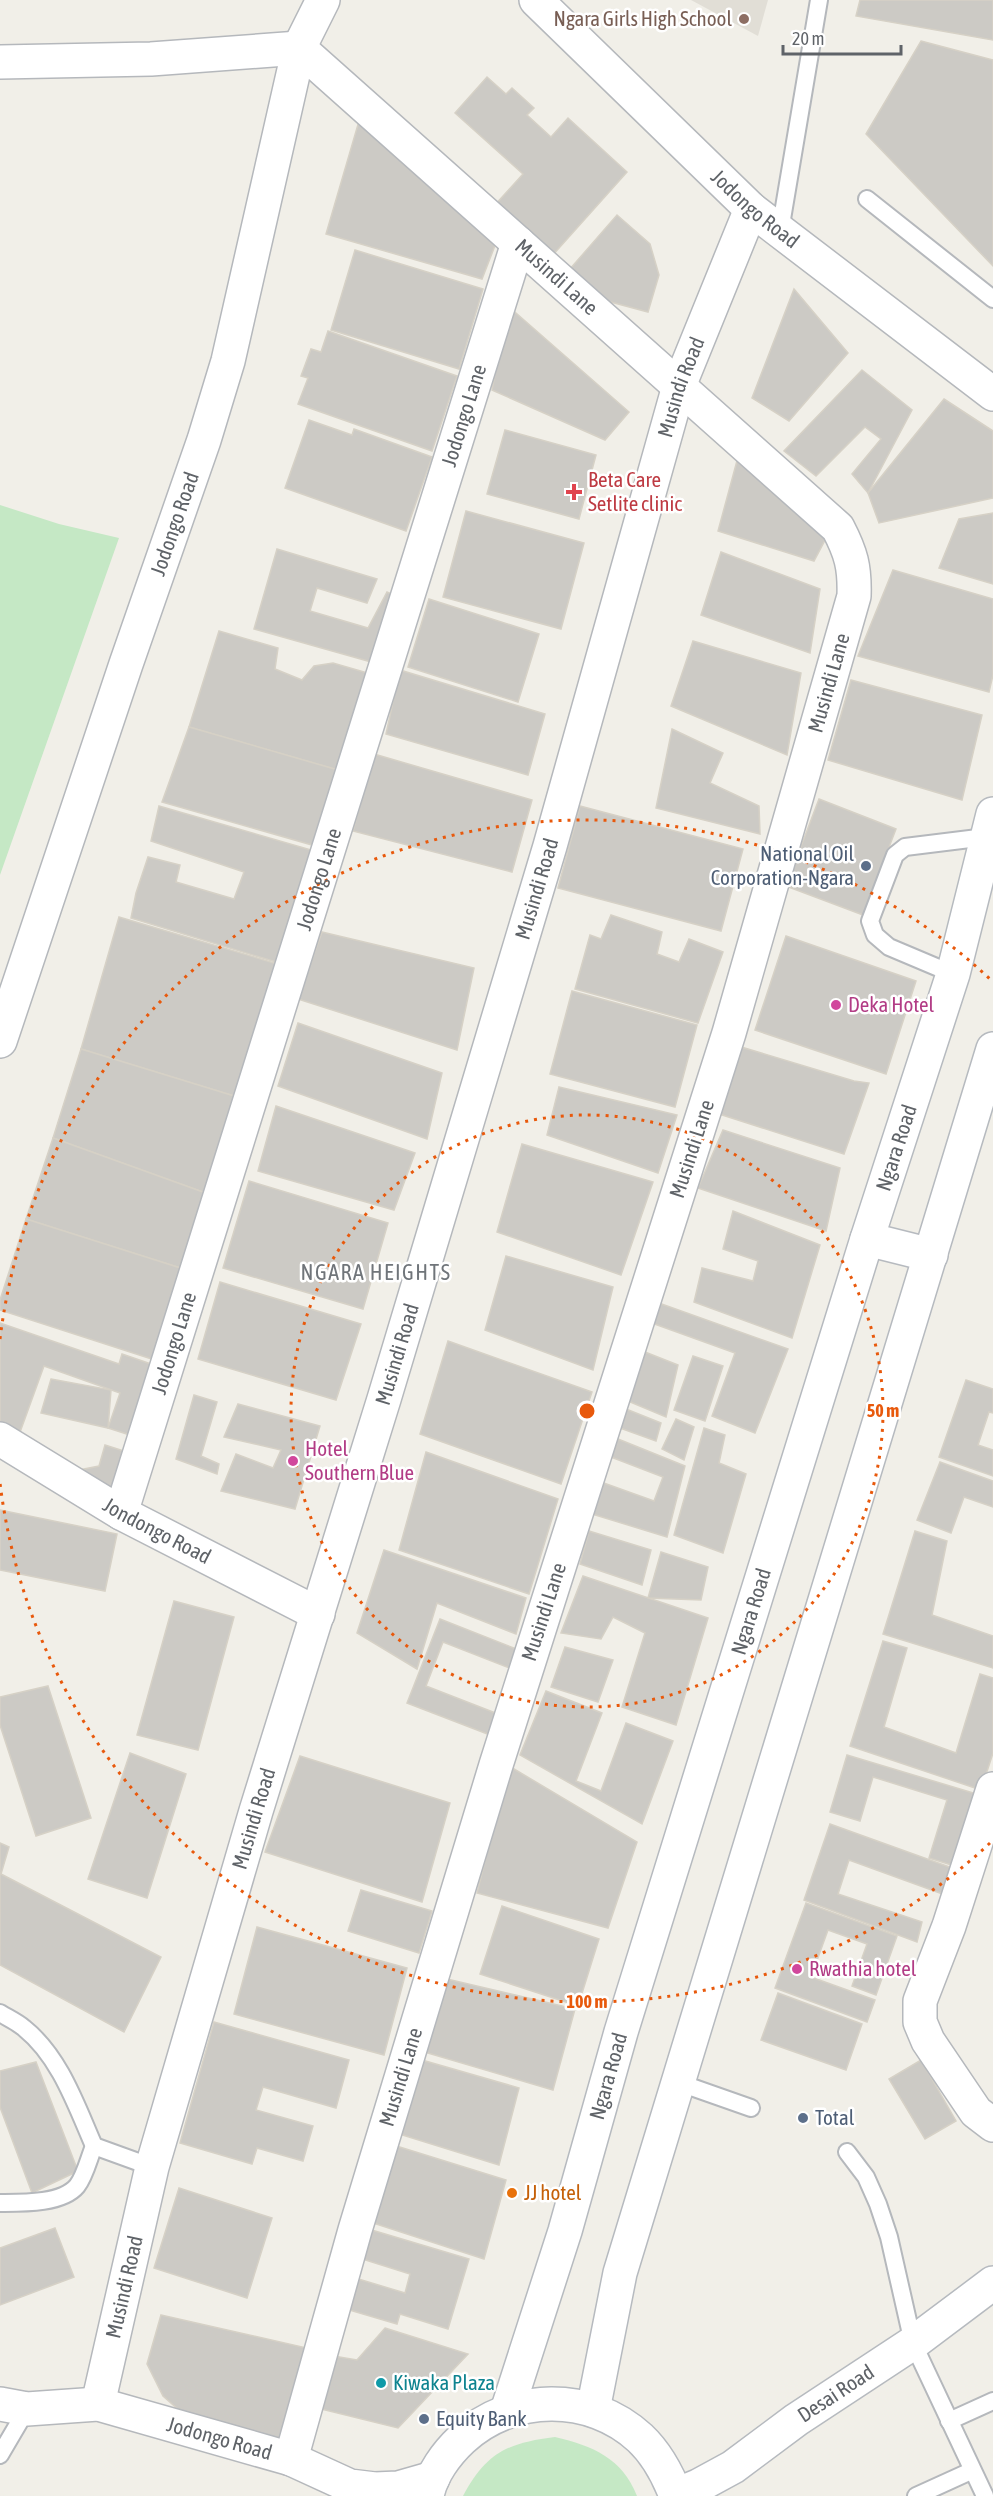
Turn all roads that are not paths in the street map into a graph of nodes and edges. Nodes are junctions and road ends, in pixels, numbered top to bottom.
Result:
1 (323, 0) edge
2 (536, 0) edge
3 (819, 0) edge
4 (299, 48) junction
5 (0, 62) edge
6 (867, 199) dead end
7 (751, 209) junction
8 (780, 231) junction
9 (518, 243) junction
10 (993, 299) edge
11 (680, 386) junction
12 (993, 394) edge
13 (990, 826) edge
14 (953, 974) junction
15 (0, 1041) edge
16 (993, 1049) edge
17 (867, 1239) junction
18 (931, 1255) junction
19 (0, 1439) edge
20 (121, 1513) junction
21 (318, 1614) junction
22 (993, 1789) edge
23 (0, 2013) edge
24 (677, 2082) junction
25 (751, 2108) dead end
26 (993, 2125) edge
27 (94, 2146) junction
28 (847, 2152) dead end
29 (152, 2167) junction
30 (0, 2203) edge
31 (993, 2283) edge
32 (913, 2343) junction
33 (993, 2401) edge
34 (98, 2404) junction
35 (14, 2406) edge
36 (507, 2410) junction
37 (593, 2410) junction
38 (950, 2421) junction
39 (0, 2455) edge
40 (291, 2459) junction
41 (972, 2471) junction
42 (428, 2490) edge
43 (358, 2492) edge
44 (676, 2495) edge
45 (916, 2496) edge
46 (985, 2496) edge

1 - 4 street, Jodongo Road
2 - 7 street, Jodongo Road
3 - 8 lane
4 - 5 street
4 - 9 street, Musindi Lane
4 - 15 street, Jodongo Road
6 - 10 lane
7 - 8 street, Jodongo Road
7 - 11 street, Musindi Road
8 - 12 street, Jodongo Road
9 - 11 street, Musindi Lane
9 - 20 street, Jodongo Lane
11 - 21 street, Musindi Road
11 - 40 street, Musindi Lane
13 - 14 street, Ngara Road
13 - 14 lane
14 - 17 street, Ngara Road
16 - 18 street
17 - 18 street
17 - 36 street, Ngara Road
18 - 24 street
19 - 20 street, Jondongo Road
20 - 21 street, Jondongo Road
21 - 29 street, Musindi Road
22 - 26 street
23 - 27 lane
24 - 25 lane
24 - 37 street
27 - 29 lane
27 - 30 lane
28 - 32 lane
29 - 34 street, Musindi Road
31 - 32 street, Desai Road
32 - 38 lane
32 - 44 street, Desai Road
33 - 38 lane
34 - 35 street, Jodongo Road
34 - 40 street, Jodongo Road
35 - 39 lane
36 - 37 street
36 - 42 street
37 - 44 street
38 - 41 lane
40 - 43 street, Jodongo Road
41 - 45 lane
41 - 46 lane
42 - 43 street, Jodongo Road

